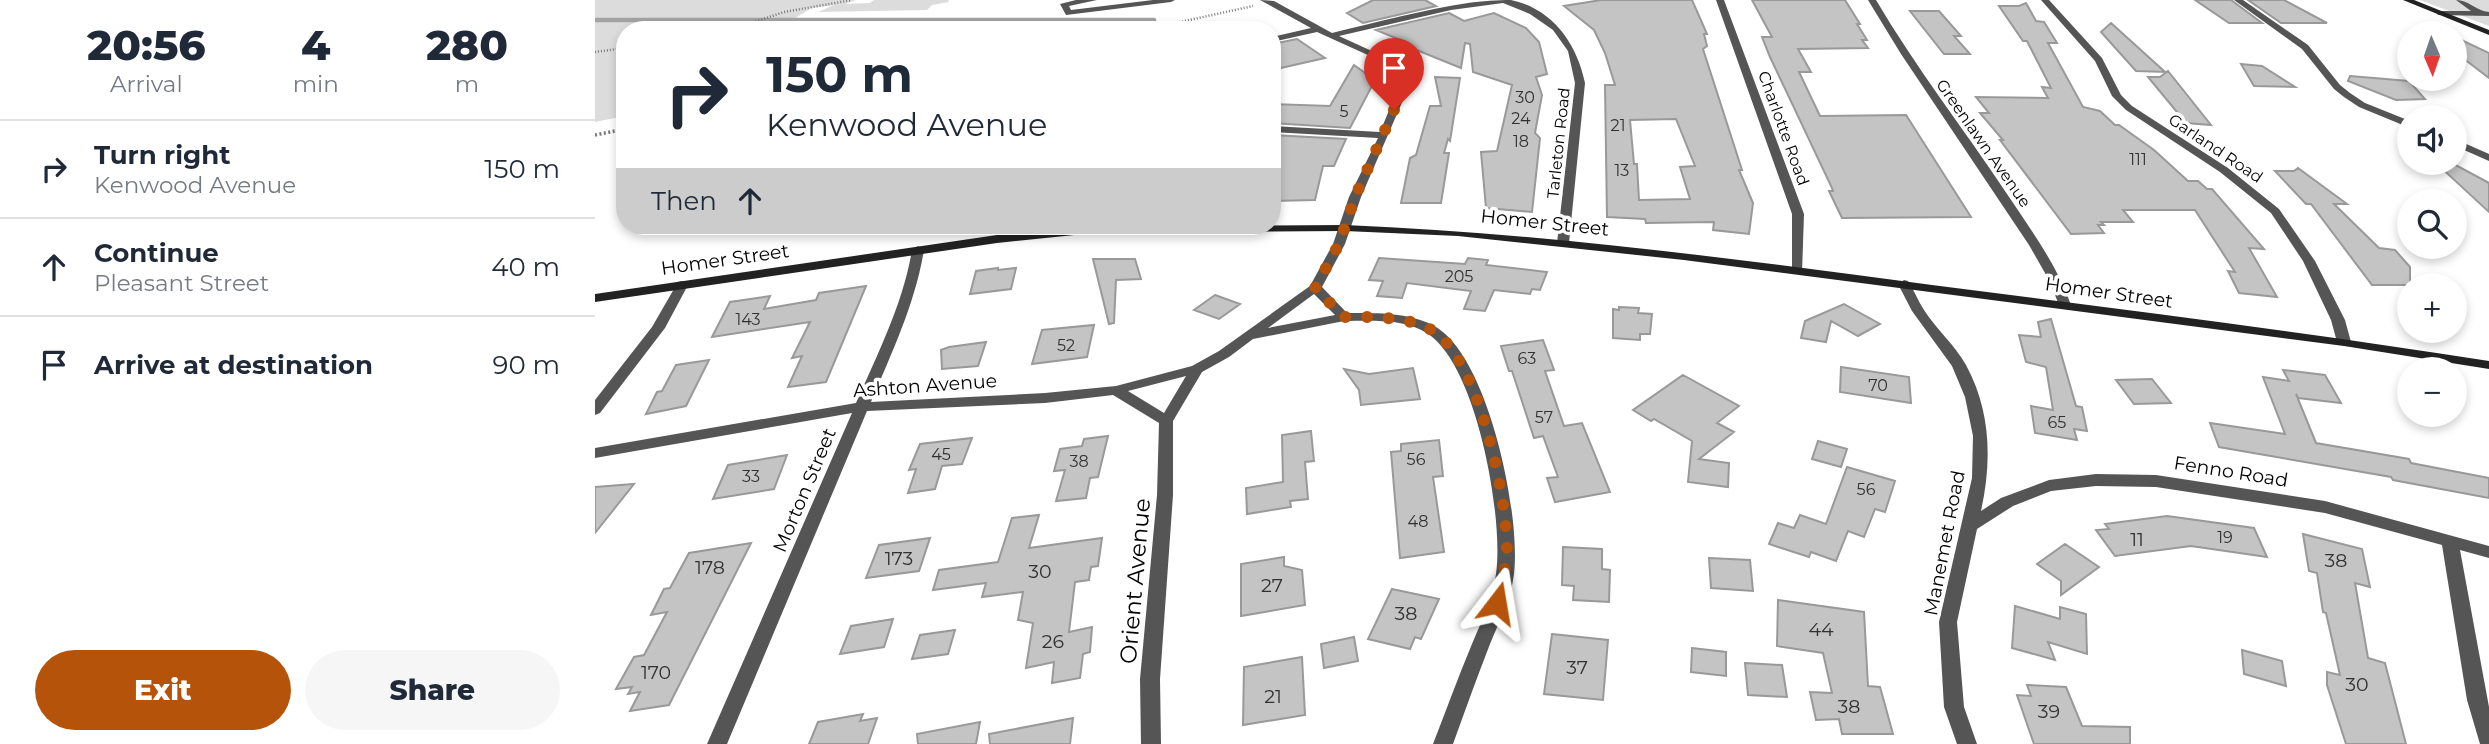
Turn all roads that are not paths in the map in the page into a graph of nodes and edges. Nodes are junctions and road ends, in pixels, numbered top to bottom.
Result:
1 (1093, 0) edge
2 (1171, 0) edge
3 (1504, 0) edge
4 (1720, 0) edge
5 (1873, 0) edge
6 (2045, 0) edge
7 (2238, 0) edge
8 (2407, 0) edge
9 (2460, 0) edge
10 (1064, 2) edge
11 (1261, 2) edge
12 (2441, 13) junction
13 (2479, 13) junction
14 (2489, 14) edge
15 (1318, 29) junction
16 (2489, 33) edge
17 (1334, 35) junction
18 (1281, 38) edge
19 (2397, 119) edge
20 (1281, 129) edge
21 (1384, 135) junction
22 (2467, 148) edge
23 (2489, 158) edge
24 (1345, 228) junction
25 (1281, 229) edge
26 (1050, 235) edge
27 (1563, 243) junction
28 (918, 250) junction
29 (1798, 270) junction
30 (1904, 284) junction
31 (682, 285) junction
32 (1315, 288) junction
33 (595, 298) edge
34 (2065, 305) junction
35 (1344, 317) junction
36 (1248, 336) junction
37 (2344, 342) junction
38 (2489, 365) edge
39 (1197, 369) junction
40 (1116, 390) junction
41 (862, 407) junction
42 (595, 410) edge
43 (1166, 421) junction
44 (595, 453) edge
45 (1971, 525) junction
46 (2450, 542) junction
47 (2489, 552) edge
48 (2489, 741) edge
49 (717, 744) edge
50 (1151, 744) edge
51 (1443, 744) edge
52 (1967, 744) edge

1 - 10 street
2 - 10 street
3 - 17 street
3 - 27 street, Tarleton Road
4 - 29 street, Charlotte Road
5 - 34 street, Greenlawn Avenue
6 - 37 street, Garland Road
7 - 19 street
8 - 12 street
9 - 13 street
11 - 15 street
12 - 13 street
12 - 16 street
13 - 14 street
15 - 17 street
15 - 18 street
17 - 21 street
20 - 21 street
21 - 24 street
22 - 23 street
24 - 25 street, Homer Street
24 - 27 street, Homer Street
24 - 32 street
26 - 28 street, Homer Street
27 - 29 street, Homer Street
28 - 31 street, Homer Street
28 - 41 street, Morton Street
29 - 30 street, Homer Street
30 - 34 street, Homer Street
30 - 45 street, Manemet Road
31 - 33 street, Homer Street
31 - 42 street
32 - 35 street
32 - 36 street, Ashton Avenue
34 - 37 street, Homer Street
35 - 36 street, Ashton Avenue
35 - 51 street, Ashton Avenue
36 - 39 street, Ashton Avenue
37 - 38 street, Homer Street
39 - 40 street, Ashton Avenue
39 - 43 street
40 - 41 street, Ashton Avenue
40 - 43 street
41 - 44 street, Ashton Avenue
41 - 49 street, Morton Street
43 - 50 street, Orient Avenue
45 - 46 street, Fenno Road
45 - 52 street, Manemet Road
46 - 47 street, Fenno Road
46 - 48 street

